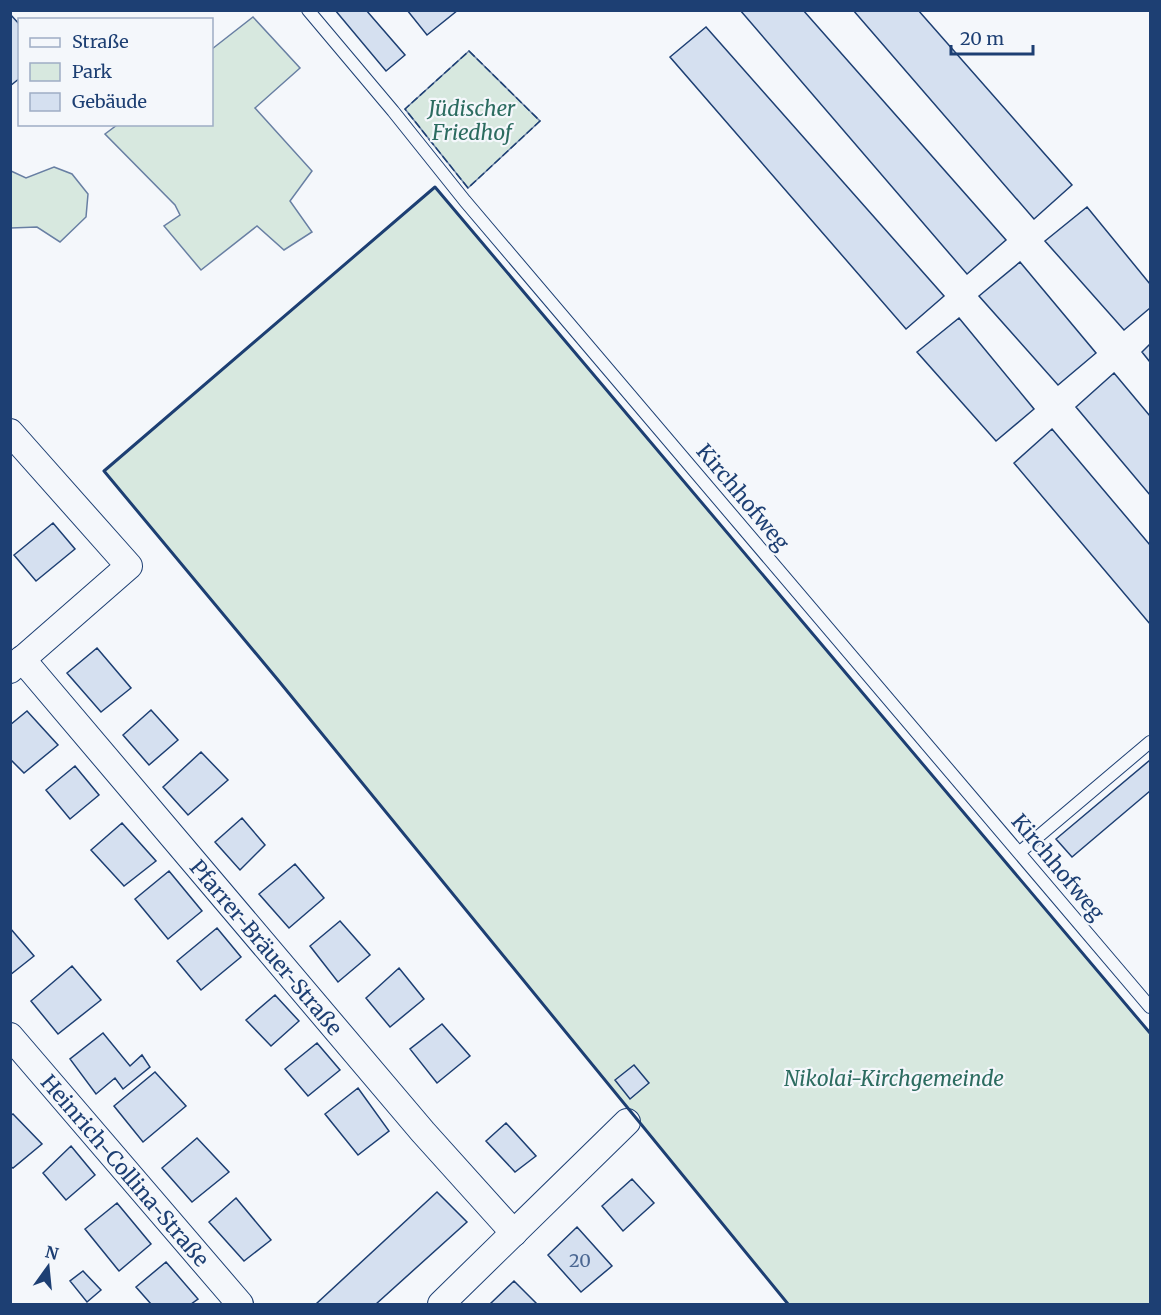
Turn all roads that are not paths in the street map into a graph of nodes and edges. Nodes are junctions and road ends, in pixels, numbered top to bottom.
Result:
1 (308, 10) edge
2 (12, 436) edge
3 (16, 664) edge
4 (1150, 742) edge
5 (1020, 852) junction
6 (1150, 1007) edge
7 (10, 1036) edge
8 (627, 1122) dead end
9 (514, 1233) junction
10 (240, 1305) edge
11 (441, 1305) edge

1 - 5 lane, Kirchhofweg
2 - 3 street
3 - 9 street, Pfarrer-Bräuer-Straße
4 - 5 lane
5 - 6 lane, Kirchhofweg
7 - 10 street, Heinrich-Collina-Straße
8 - 9 street
9 - 11 street

